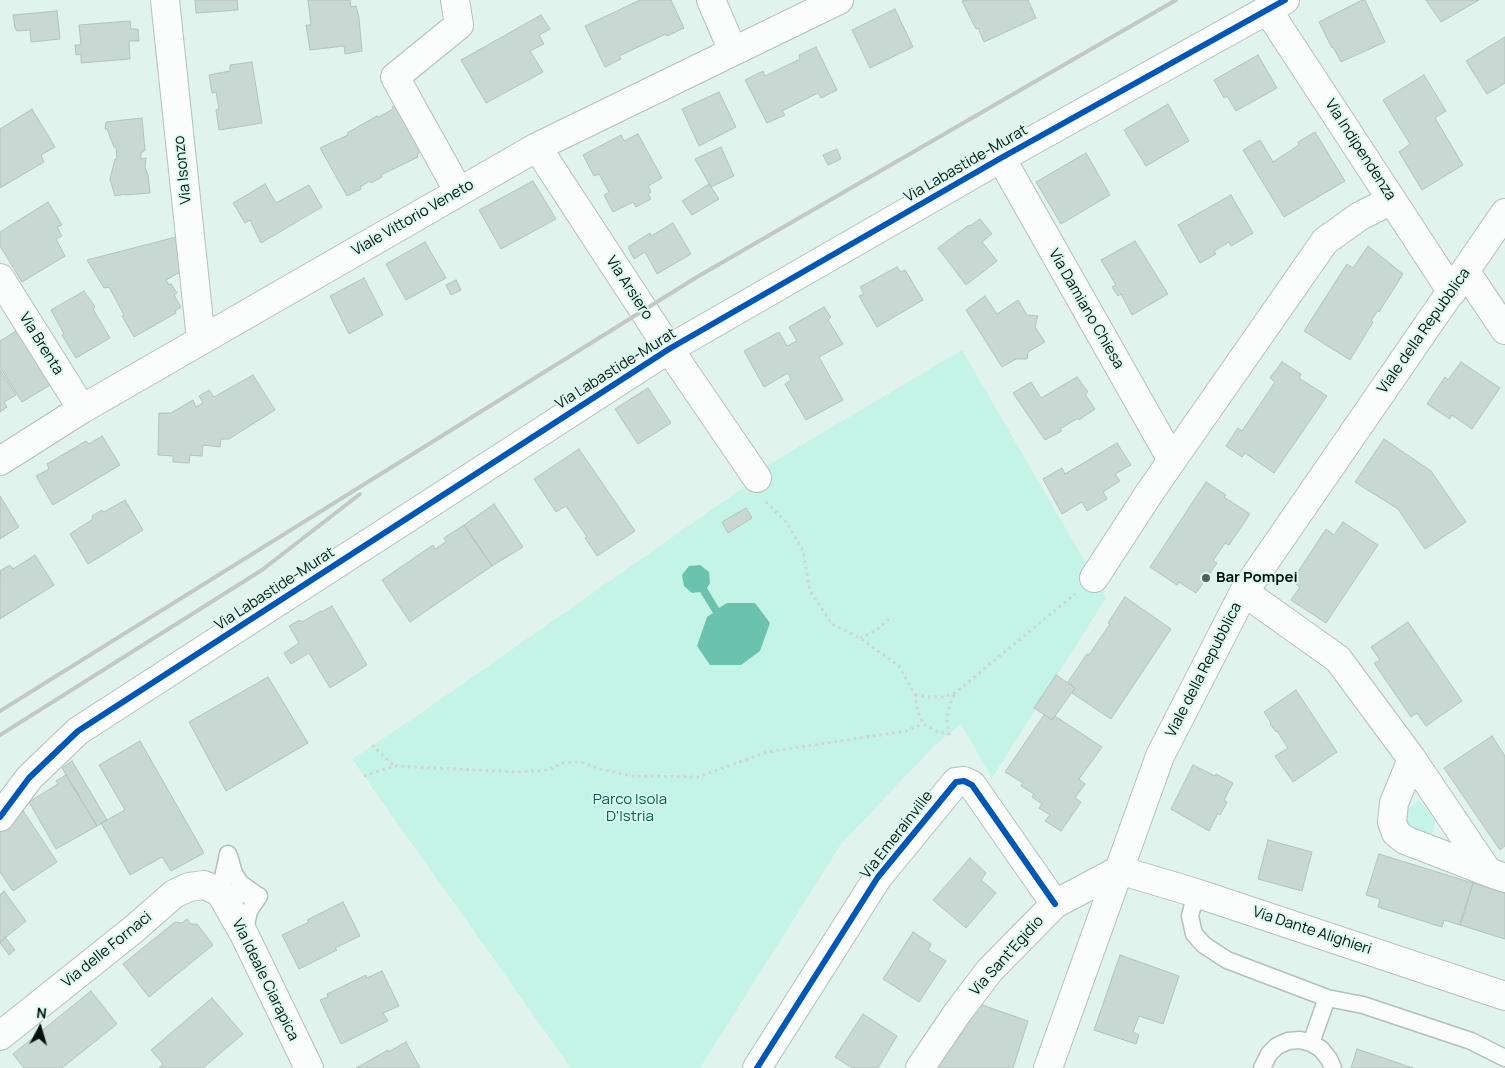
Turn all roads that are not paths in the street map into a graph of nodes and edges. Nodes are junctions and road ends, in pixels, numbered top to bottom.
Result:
1 (165, 0) edge
2 (455, 0) edge
3 (711, 0) edge
4 (839, 0) edge
5 (1276, 5) edge
6 (733, 50) junction
7 (537, 147) junction
8 (1001, 158) junction
9 (458, 192) junction
10 (1392, 200) junction
11 (1505, 213) edge
12 (0, 278) edge
13 (1459, 282) junction
14 (1505, 330) edge
15 (201, 340) junction
16 (669, 349) junction
17 (82, 409) junction
18 (1172, 460) junction
19 (0, 461) edge
20 (757, 478) road end
21 (1094, 578) road end
22 (1244, 592) junction
23 (1412, 759) junction
24 (0, 817) edge
25 (1119, 870) junction
26 (1496, 875) edge
27 (220, 892) junction
28 (1196, 893) junction
29 (259, 896) junction
30 (1055, 904) junction
31 (244, 934) junction
32 (1505, 996) edge
33 (1327, 998) junction
34 (0, 1036) edge
35 (1311, 1043) junction
36 (1505, 1058) edge
37 (302, 1065) edge
38 (757, 1068) edge
39 (920, 1068) edge
40 (1048, 1068) edge
41 (1262, 1068) edge
42 (1333, 1068) edge

1 - 15 street, Via Isonzo
2 - 9 street
3 - 6 street
4 - 6 street, Viale Vittorio Veneto
5 - 8 street, Via Labastide-Murat
5 - 10 street, Via Indipendenza
6 - 7 street, Viale Vittorio Veneto
7 - 9 street, Viale Vittorio Veneto
7 - 16 street, Via Arsiero
8 - 16 street, Via Labastide-Murat
8 - 18 street, Via Damiano Chiesa
9 - 15 street, Viale Vittorio Veneto
10 - 13 street, Via Indipendenza
10 - 18 street
11 - 13 street, Viale della Repubblica
12 - 17 street, Via Brenta
13 - 14 street, Via Indipendenza
13 - 22 street, Viale della Repubblica
15 - 17 street, Viale Vittorio Veneto
16 - 20 street, Via Arsiero
16 - 24 street, Via Labastide-Murat
17 - 19 street, Viale Vittorio Veneto
18 - 21 street
22 - 23 street
22 - 25 street, Viale della Repubblica
23 - 26 street
23 - 26 street
25 - 28 street, Via Dante Alighieri
25 - 30 street, Via Sant'Egidio
25 - 40 street, Viale della Repubblica
27 - 29 lane
27 - 29 lane
27 - 31 street, Via Ideale Ciarapica
27 - 34 street, Via delle Fornaci
28 - 32 street, Via Dante Alighieri
28 - 33 lane
29 - 31 lane
30 - 38 street, Via Emerainville
30 - 39 street, Via Sant'Egidio
31 - 37 street, Via Ideale Ciarapica
33 - 35 lane
33 - 36 lane
35 - 41 lane
35 - 42 lane

